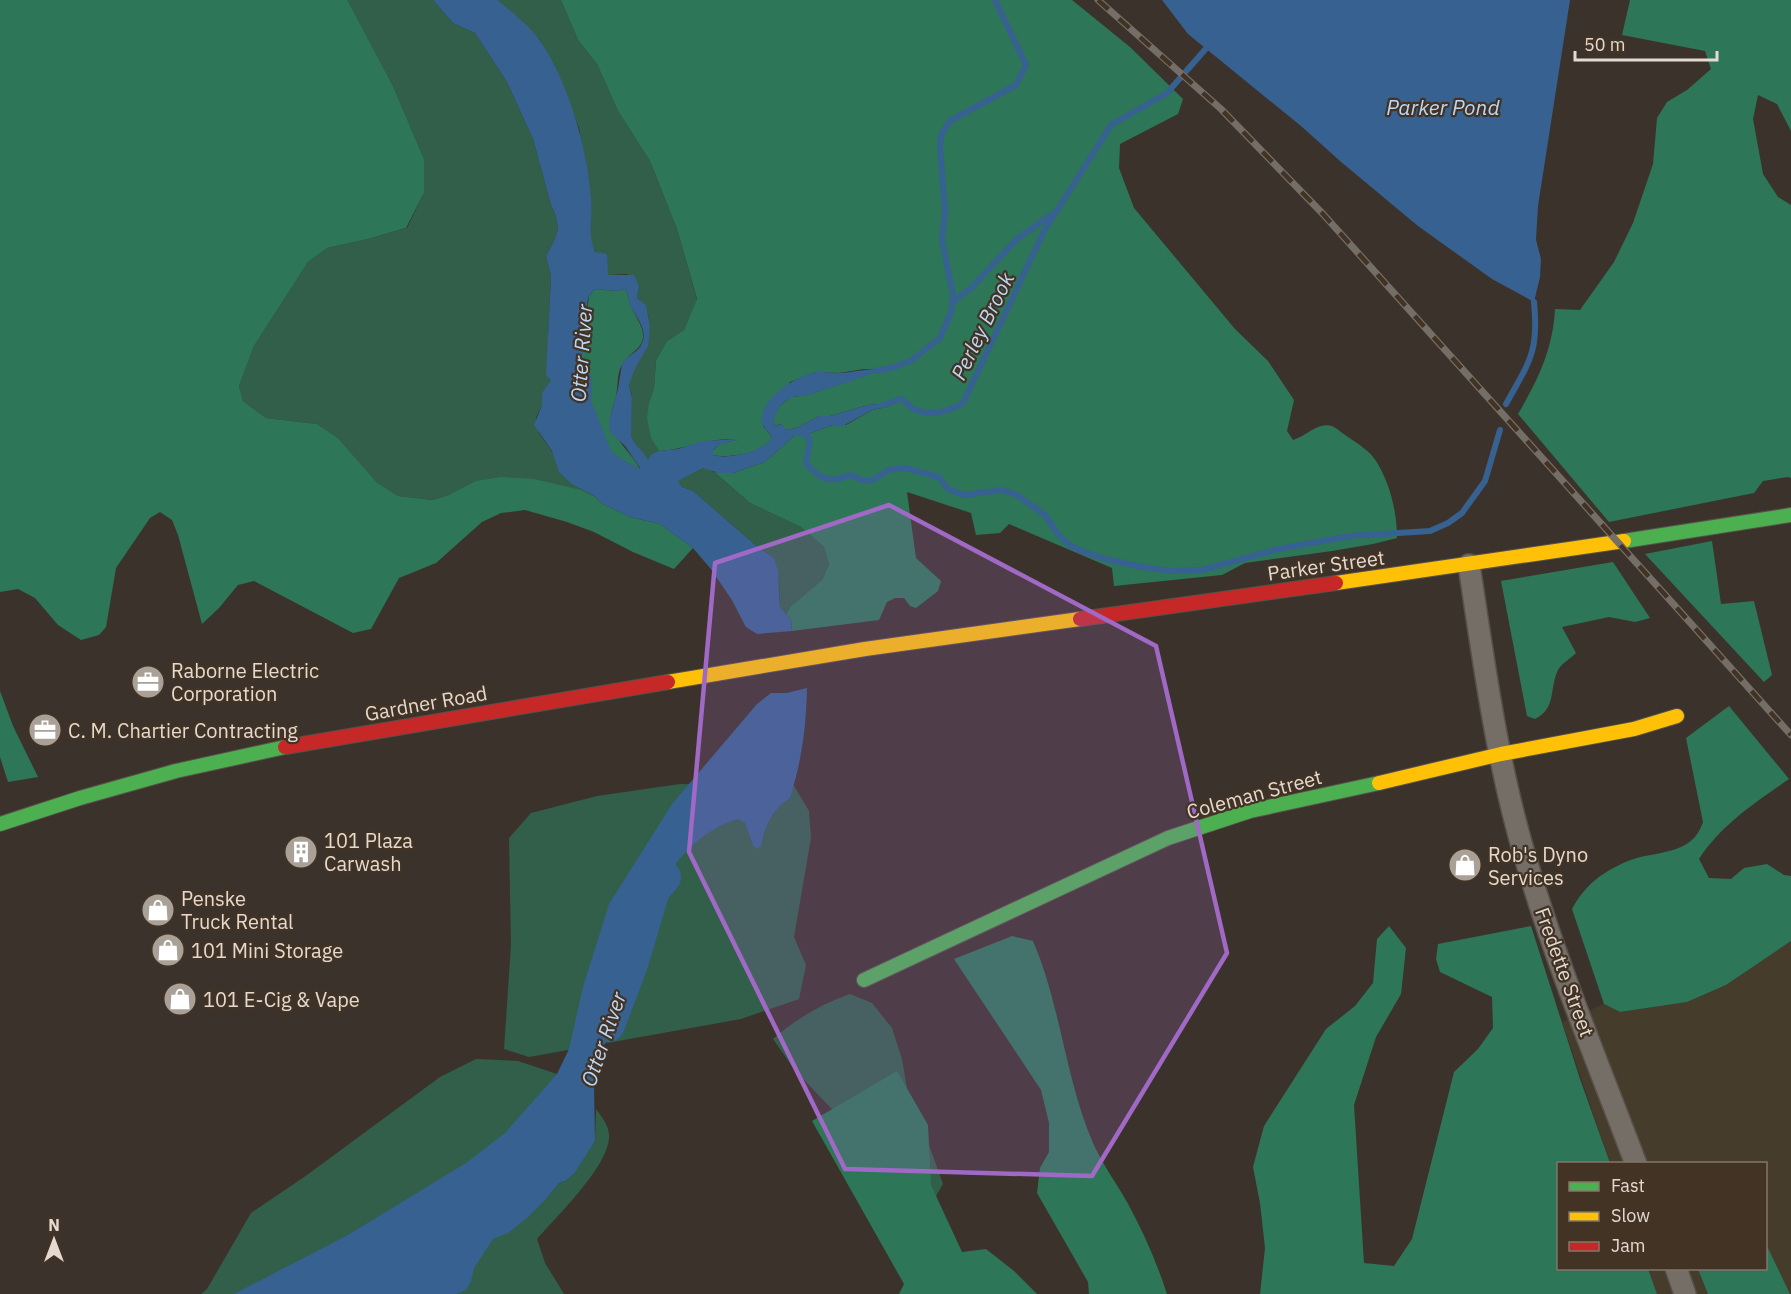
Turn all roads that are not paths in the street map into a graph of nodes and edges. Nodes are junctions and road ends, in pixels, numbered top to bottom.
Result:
1 (1791, 515) edge
2 (1469, 565) junction
3 (866, 649) joint
4 (1677, 716) dead end
5 (1501, 754) junction
6 (0, 824) edge
7 (864, 980) dead end
8 (1635, 1162) edge
9 (1676, 1270) edge
10 (1685, 1294) edge

1 - 2 main road, Parker Street
2 - 3 main road, Parker Street
2 - 5 street, Fredette Street
3 - 6 main road, Gardner Road
4 - 5 main road, Coleman Street
5 - 7 main road, Coleman Street
5 - 8 street, Fredette Street
9 - 10 street

